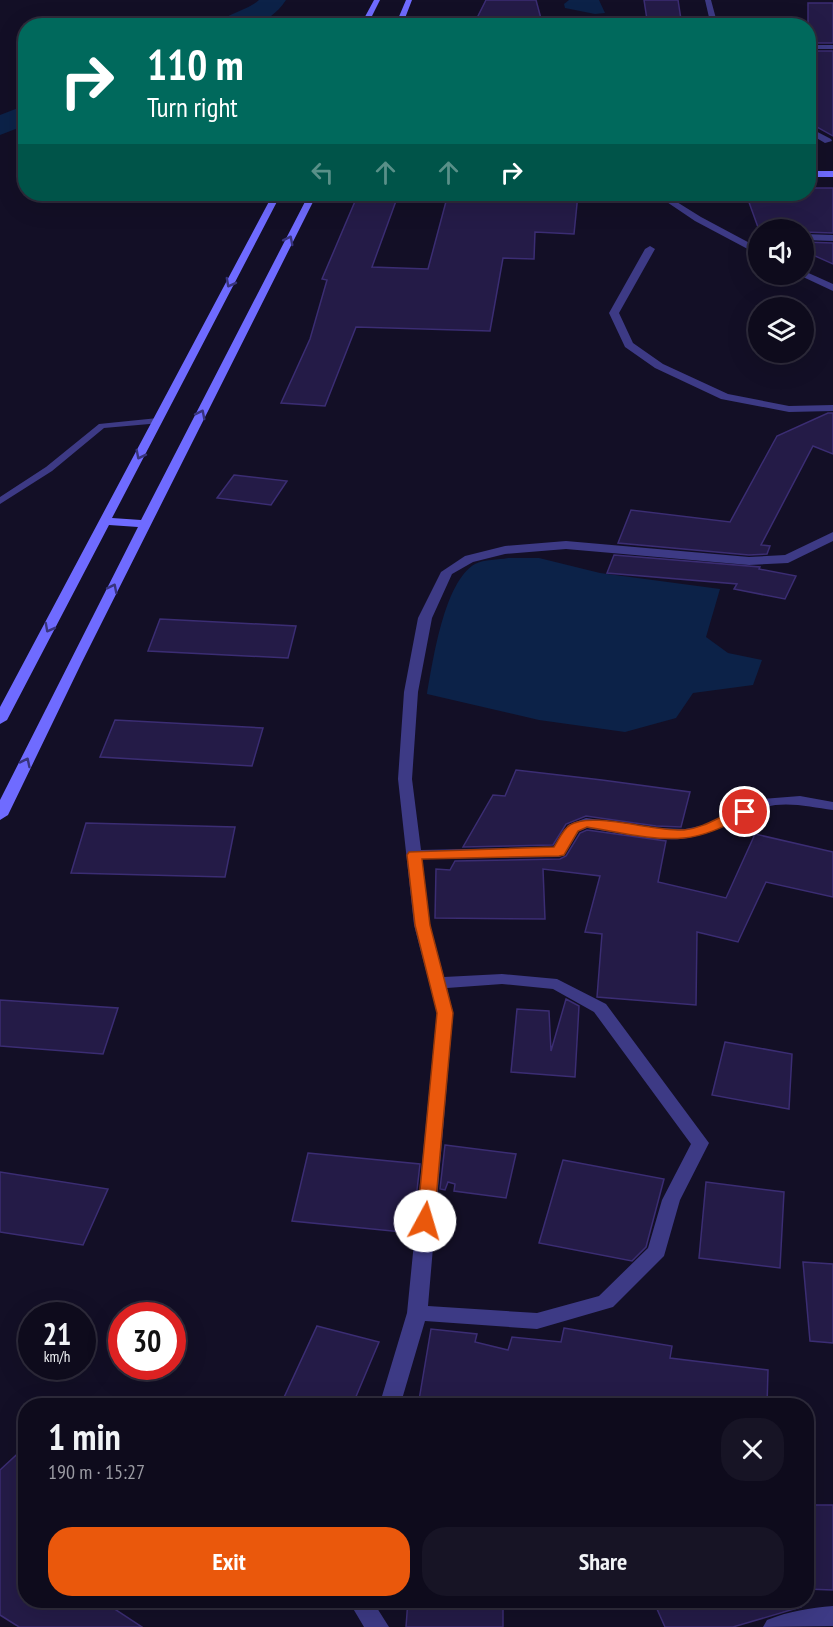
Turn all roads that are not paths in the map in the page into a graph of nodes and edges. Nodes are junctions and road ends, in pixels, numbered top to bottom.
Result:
1 (377, 0) edge
2 (409, 0) edge
3 (708, 0) edge
4 (367, 18) edge
5 (401, 18) edge
6 (714, 18) edge
7 (816, 47) edge
8 (833, 47) edge
9 (816, 134) edge
10 (828, 141) dead end
11 (816, 174) edge
12 (833, 174) edge
13 (273, 201) edge
14 (309, 201) edge
15 (671, 201) edge
16 (730, 237) junction
17 (748, 237) edge
18 (814, 237) edge
19 (833, 238) edge
20 (748, 246) edge
21 (650, 249) dead end
22 (814, 279) edge
23 (833, 288) edge
24 (833, 408) edge
25 (158, 420) junction
26 (0, 501) edge
27 (106, 521) junction
28 (145, 524) junction
29 (833, 536) edge
30 (0, 720) edge
31 (833, 806) edge
32 (0, 815) edge
33 (414, 855) junction
34 (438, 983) junction
35 (417, 1313) junction
36 (391, 1398) edge
37 (364, 1608) edge
38 (833, 1616) edge
39 (377, 1627) edge
40 (774, 1627) edge

1 - 4 street
2 - 5 street
3 - 6 street
7 - 8 street
9 - 10 street
11 - 12 street
13 -> 25 street
28 -> 14 street
15 - 16 street
16 - 17 street
16 - 20 street
18 - 19 street
21 - 24 street
22 - 23 street
25 - 26 lane
25 -> 27 street
27 - 28 street
27 -> 30 street
32 -> 28 street
29 - 33 street
31 - 33 street
33 - 34 street
34 - 35 street
34 - 35 street
35 - 36 street
37 - 39 street
38 - 40 street

